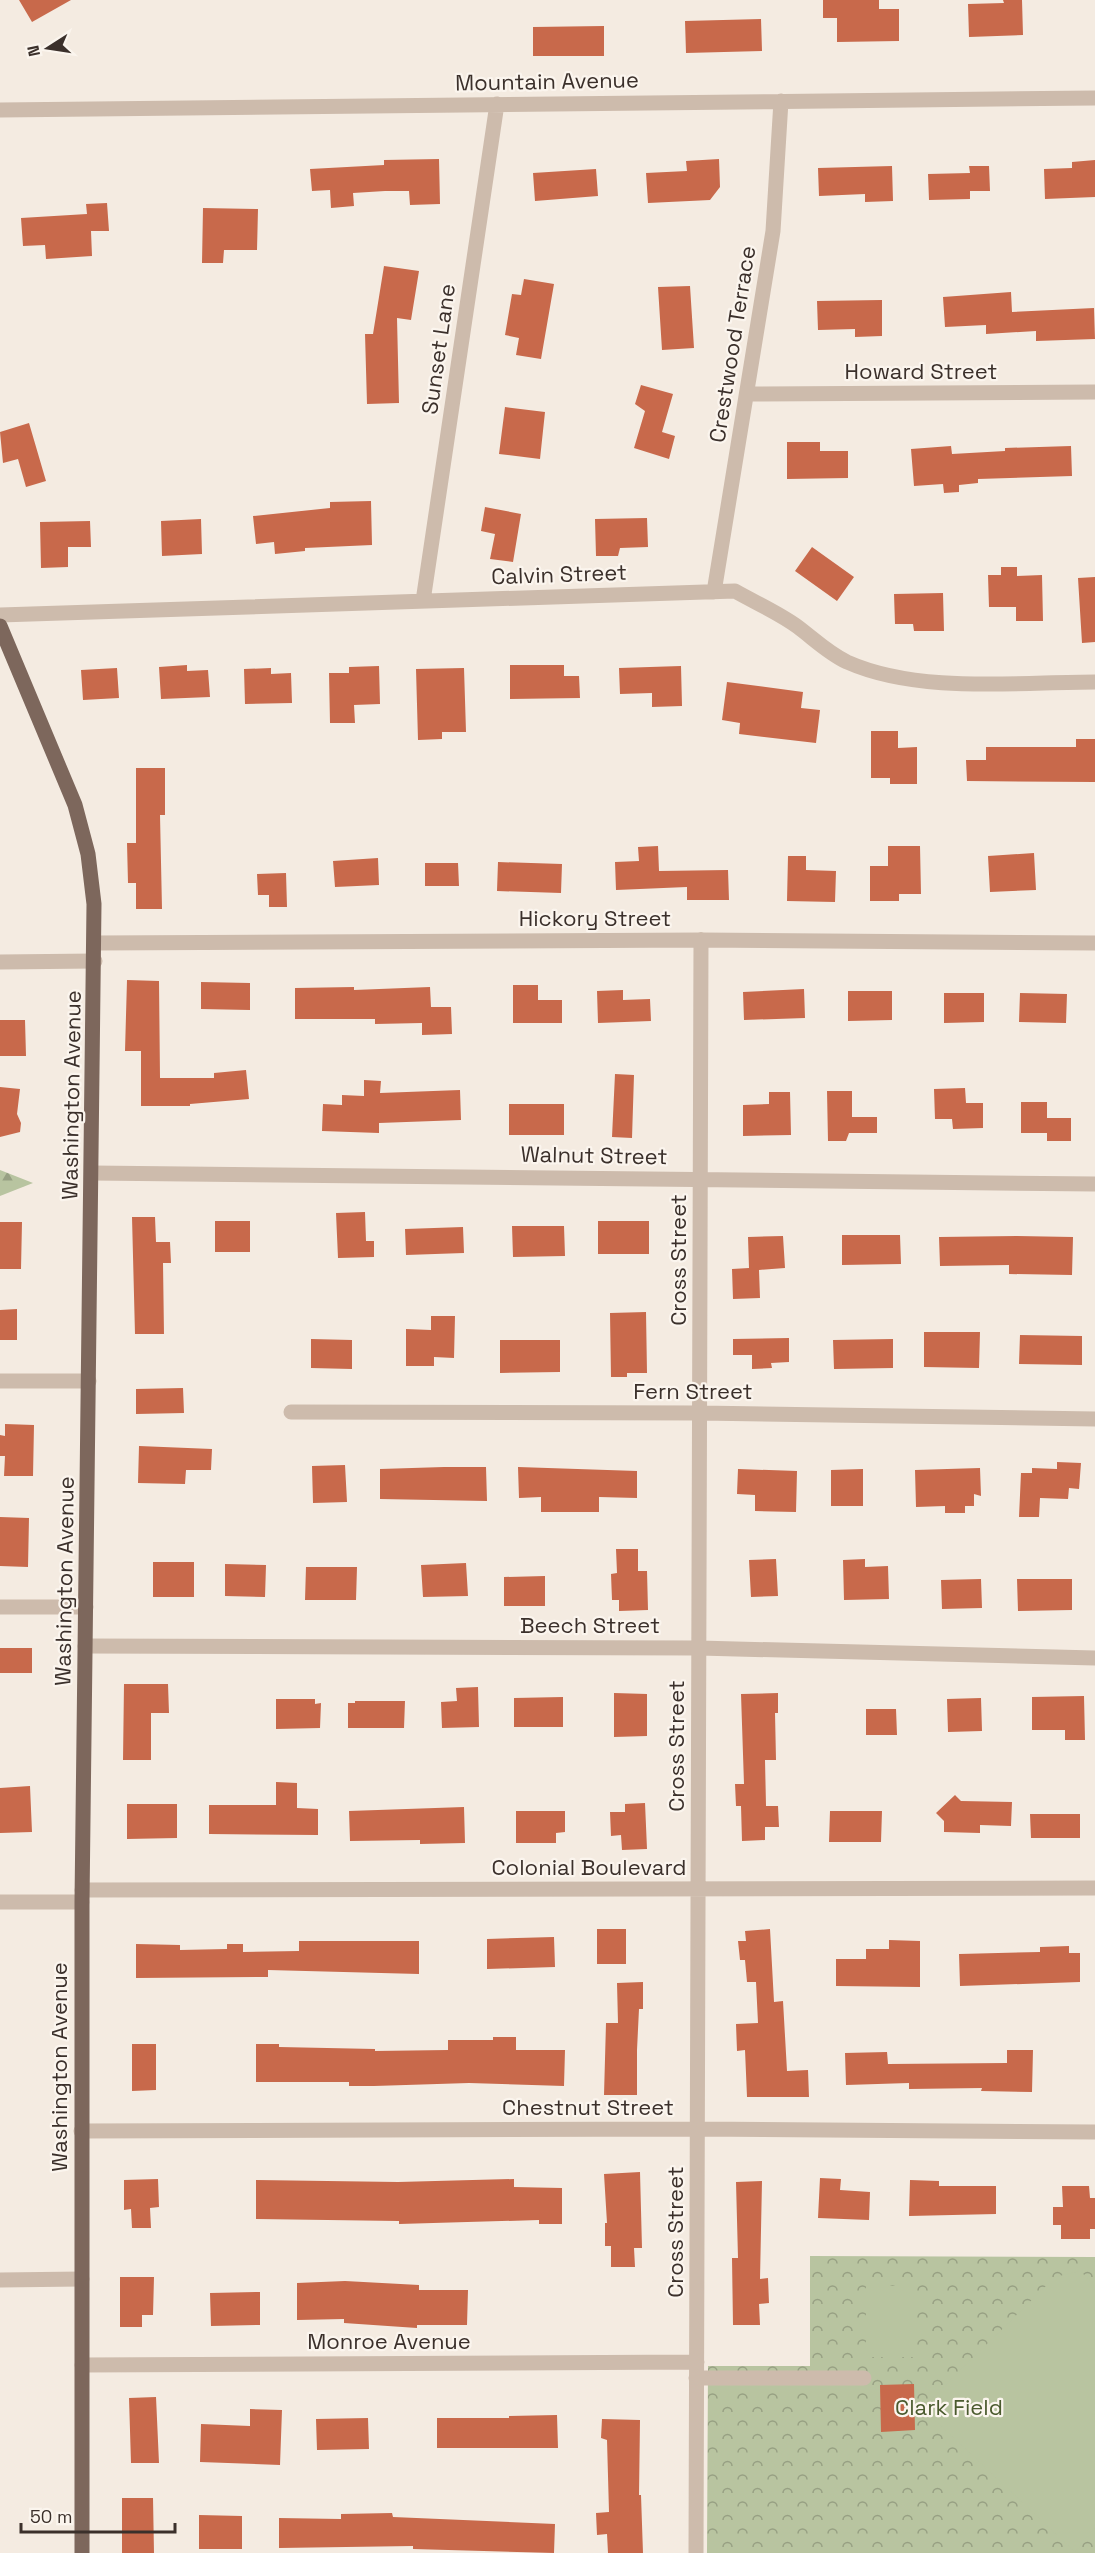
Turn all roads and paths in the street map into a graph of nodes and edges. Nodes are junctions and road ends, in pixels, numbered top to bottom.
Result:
1 (1095, 98) edge
2 (781, 101) junction
3 (497, 104) junction
4 (0, 110) edge
5 (1095, 392) edge
6 (748, 394) junction
7 (714, 592) junction
8 (423, 601) junction
9 (0, 615) edge
10 (0, 626) edge
11 (1095, 682) edge
12 (701, 940) junction
13 (95, 943) junction
14 (1095, 943) edge
15 (95, 961) junction
16 (0, 962) edge
17 (92, 1173) junction
18 (700, 1179) junction
19 (1095, 1184) edge
20 (0, 1381) edge
21 (89, 1381) junction
22 (291, 1413) dead end
23 (700, 1413) junction
24 (1095, 1419) edge
25 (86, 1606) junction
26 (0, 1607) edge
27 (86, 1646) junction
28 (699, 1648) junction
29 (1095, 1658) edge
30 (1095, 1888) edge
31 (698, 1889) junction
32 (82, 1896) junction
33 (0, 1902) edge
34 (698, 2129) junction
35 (81, 2131) junction
36 (1095, 2132) edge
37 (81, 2279) junction
38 (0, 2280) edge
39 (697, 2362) junction
40 (82, 2365) junction
41 (696, 2378) junction
42 (864, 2378) dead end
43 (82, 2553) edge
44 (696, 2553) edge

1 - 2 street, Mountain Avenue
2 - 3 street, Mountain Avenue
2 - 6 street, Crestwood Terrace
3 - 4 street, Mountain Avenue
3 - 8 street, Sunset Lane
5 - 6 street, Howard Street
6 - 7 street, Crestwood Terrace
7 - 8 street, Calvin Street
7 - 11 street, Calvin Street
8 - 9 street, Calvin Street
10 - 13 main road, Washington Avenue
12 - 13 street, Hickory Street
12 - 14 street, Hickory Street
12 - 18 street, Cross Street
13 - 15 main road, Washington Avenue
15 - 16 street
15 - 17 main road, Washington Avenue
17 - 18 street, Walnut Street
17 - 21 main road, Washington Avenue
18 - 19 street, Walnut Street
18 - 23 street, Cross Street
20 - 21 street
21 - 25 main road, Washington Avenue
22 - 23 street, Fern Street
23 - 24 street, Fern Street
23 - 28 street, Cross Street
25 - 26 street
25 - 27 main road, Washington Avenue
27 - 28 street, Beech Street
27 - 32 main road, Washington Avenue
28 - 29 street, Beech Street
28 - 31 street, Cross Street
30 - 31 street, Colonial Boulevard
31 - 32 street, Colonial Boulevard
31 - 34 street, Cross Street
32 - 33 street, Colonial Boulevard
32 - 35 main road, Washington Avenue
34 - 35 street, Chestnut Street
34 - 36 street, Chestnut Street
34 - 39 street, Cross Street
35 - 37 main road, Washington Avenue
37 - 38 street
37 - 40 main road, Washington Avenue
39 - 40 street, Monroe Avenue
39 - 41 street, Cross Street
40 - 43 main road, Washington Avenue
41 - 42 street
41 - 44 street, Cross Street

